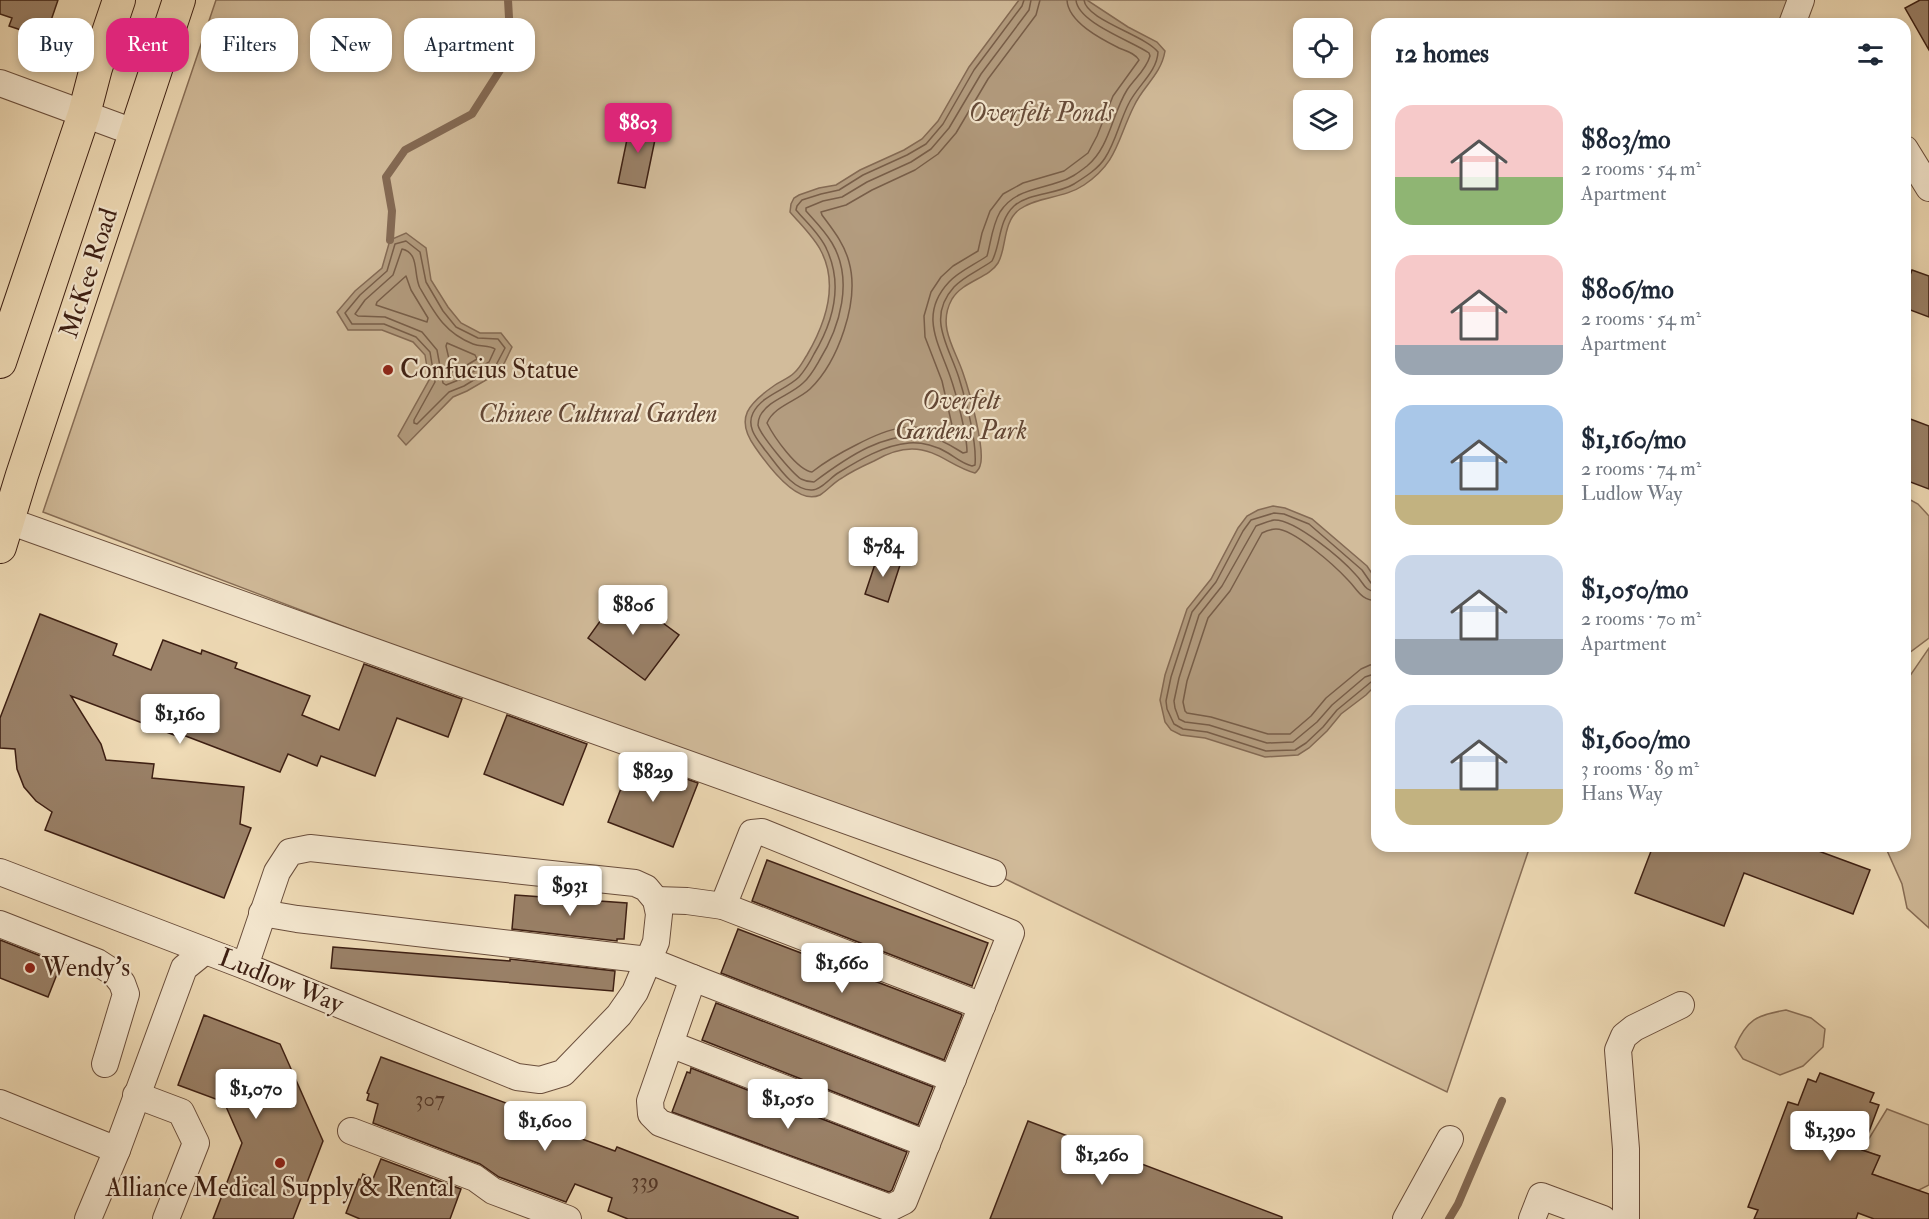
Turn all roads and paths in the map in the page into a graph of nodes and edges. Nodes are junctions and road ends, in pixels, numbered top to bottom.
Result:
1 (119, 0) edge
2 (179, 0) edge
3 (1801, 0) edge
4 (1794, 18) edge
5 (0, 83) edge
6 (84, 114) junction
7 (136, 133) junction
8 (1911, 159) edge
9 (1929, 188) edge
10 (0, 362) edge
11 (4, 534) edge
12 (0, 872) edge
13 (993, 873) dead end
14 (657, 900) junction
15 (723, 906) junction
16 (262, 913) junction
17 (0, 924) edge
18 (206, 951) junction
19 (648, 960) junction
20 (245, 966) junction
21 (693, 978) junction
22 (1681, 1005) dead end
23 (982, 1006) junction
24 (670, 1044) junction
25 (105, 1064) dead end
26 (953, 1079) junction
27 (136, 1095) junction
28 (0, 1103) edge
29 (351, 1131) dead end
30 (1450, 1139) dead end
31 (927, 1144) junction
32 (117, 1150) junction
33 (88, 1219) edge
34 (166, 1219) edge
35 (568, 1219) edge
36 (1406, 1219) edge
37 (1532, 1219) edge
38 (1603, 1219) edge
39 (1626, 1219) edge

1 - 6 main road
2 - 7 main road, McKee Road
3 - 4 street
5 - 6 street
6 - 7 street
6 - 10 main road
7 - 11 main road, McKee Road
8 - 9 street
11 - 13 street
12 - 18 street, Ludlow Way
14 - 15 street
14 - 16 street
14 - 19 street
15 - 23 street
15 - 23 street
16 - 19 street
16 - 20 street
17 - 25 street
18 - 20 street, Ludlow Way
18 - 27 street
19 - 20 street, Ludlow Way
19 - 21 street
21 - 24 street
21 - 26 street
22 - 39 street
23 - 26 street
24 - 31 street
24 - 31 street
26 - 31 street
27 - 32 street
27 - 34 street
28 - 32 street
29 - 35 street
30 - 36 street
32 - 33 street
37 - 38 street

